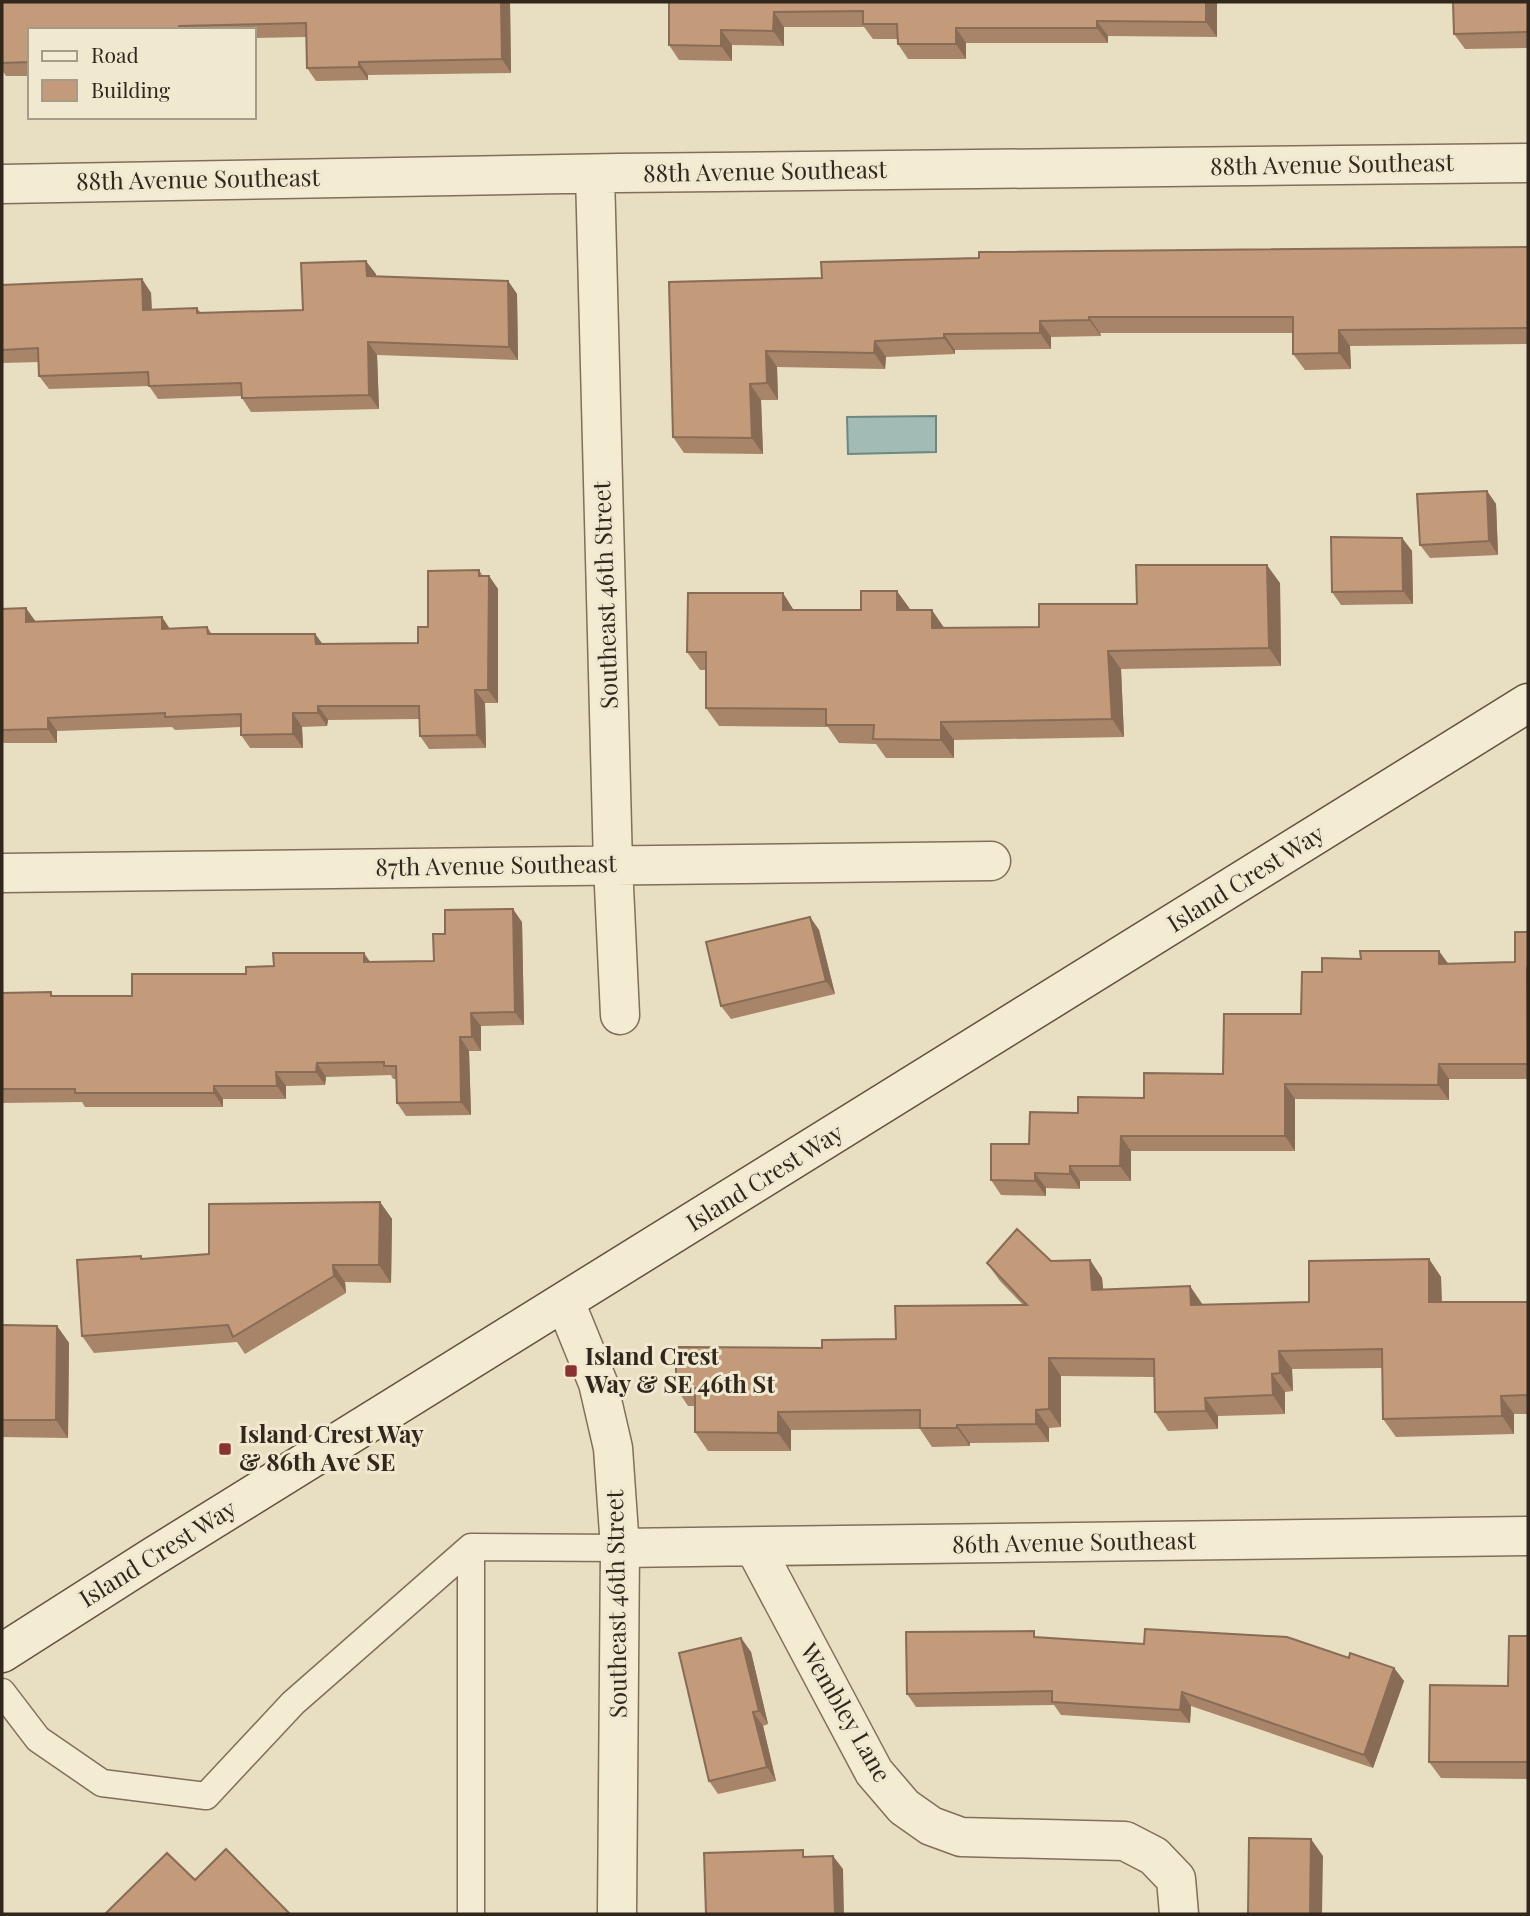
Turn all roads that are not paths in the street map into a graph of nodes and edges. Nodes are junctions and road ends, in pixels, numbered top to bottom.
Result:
1 (1528, 163) edge
2 (595, 174) junction
3 (2, 184) edge
4 (1528, 704) edge
5 (991, 861) dead end
6 (613, 865) junction
7 (2, 873) edge
8 (620, 1016) dead end
9 (565, 1302) junction
10 (1528, 1536) edge
11 (471, 1547) junction
12 (621, 1548) junction
13 (755, 1548) junction
14 (2, 1653) edge
15 (2, 1692) edge
16 (471, 1914) edge
17 (617, 1914) edge
18 (1179, 1914) edge

1 - 2 street, 88th Avenue Southeast
2 - 3 street, 88th Avenue Southeast
2 - 6 street, Southeast 46th Street
4 - 9 street, Island Crest Way
5 - 6 street, 87th Avenue Southeast
6 - 7 street, 87th Avenue Southeast
6 - 8 street, Southeast 46th Street
9 - 12 street, Southeast 46th Street
9 - 14 street, Island Crest Way
10 - 13 street, 86th Avenue Southeast
11 - 12 lane
11 - 15 lane
11 - 16 lane
12 - 13 street, 86th Avenue Southeast
12 - 17 street, Southeast 46th Street
13 - 18 street, Wembley Lane

